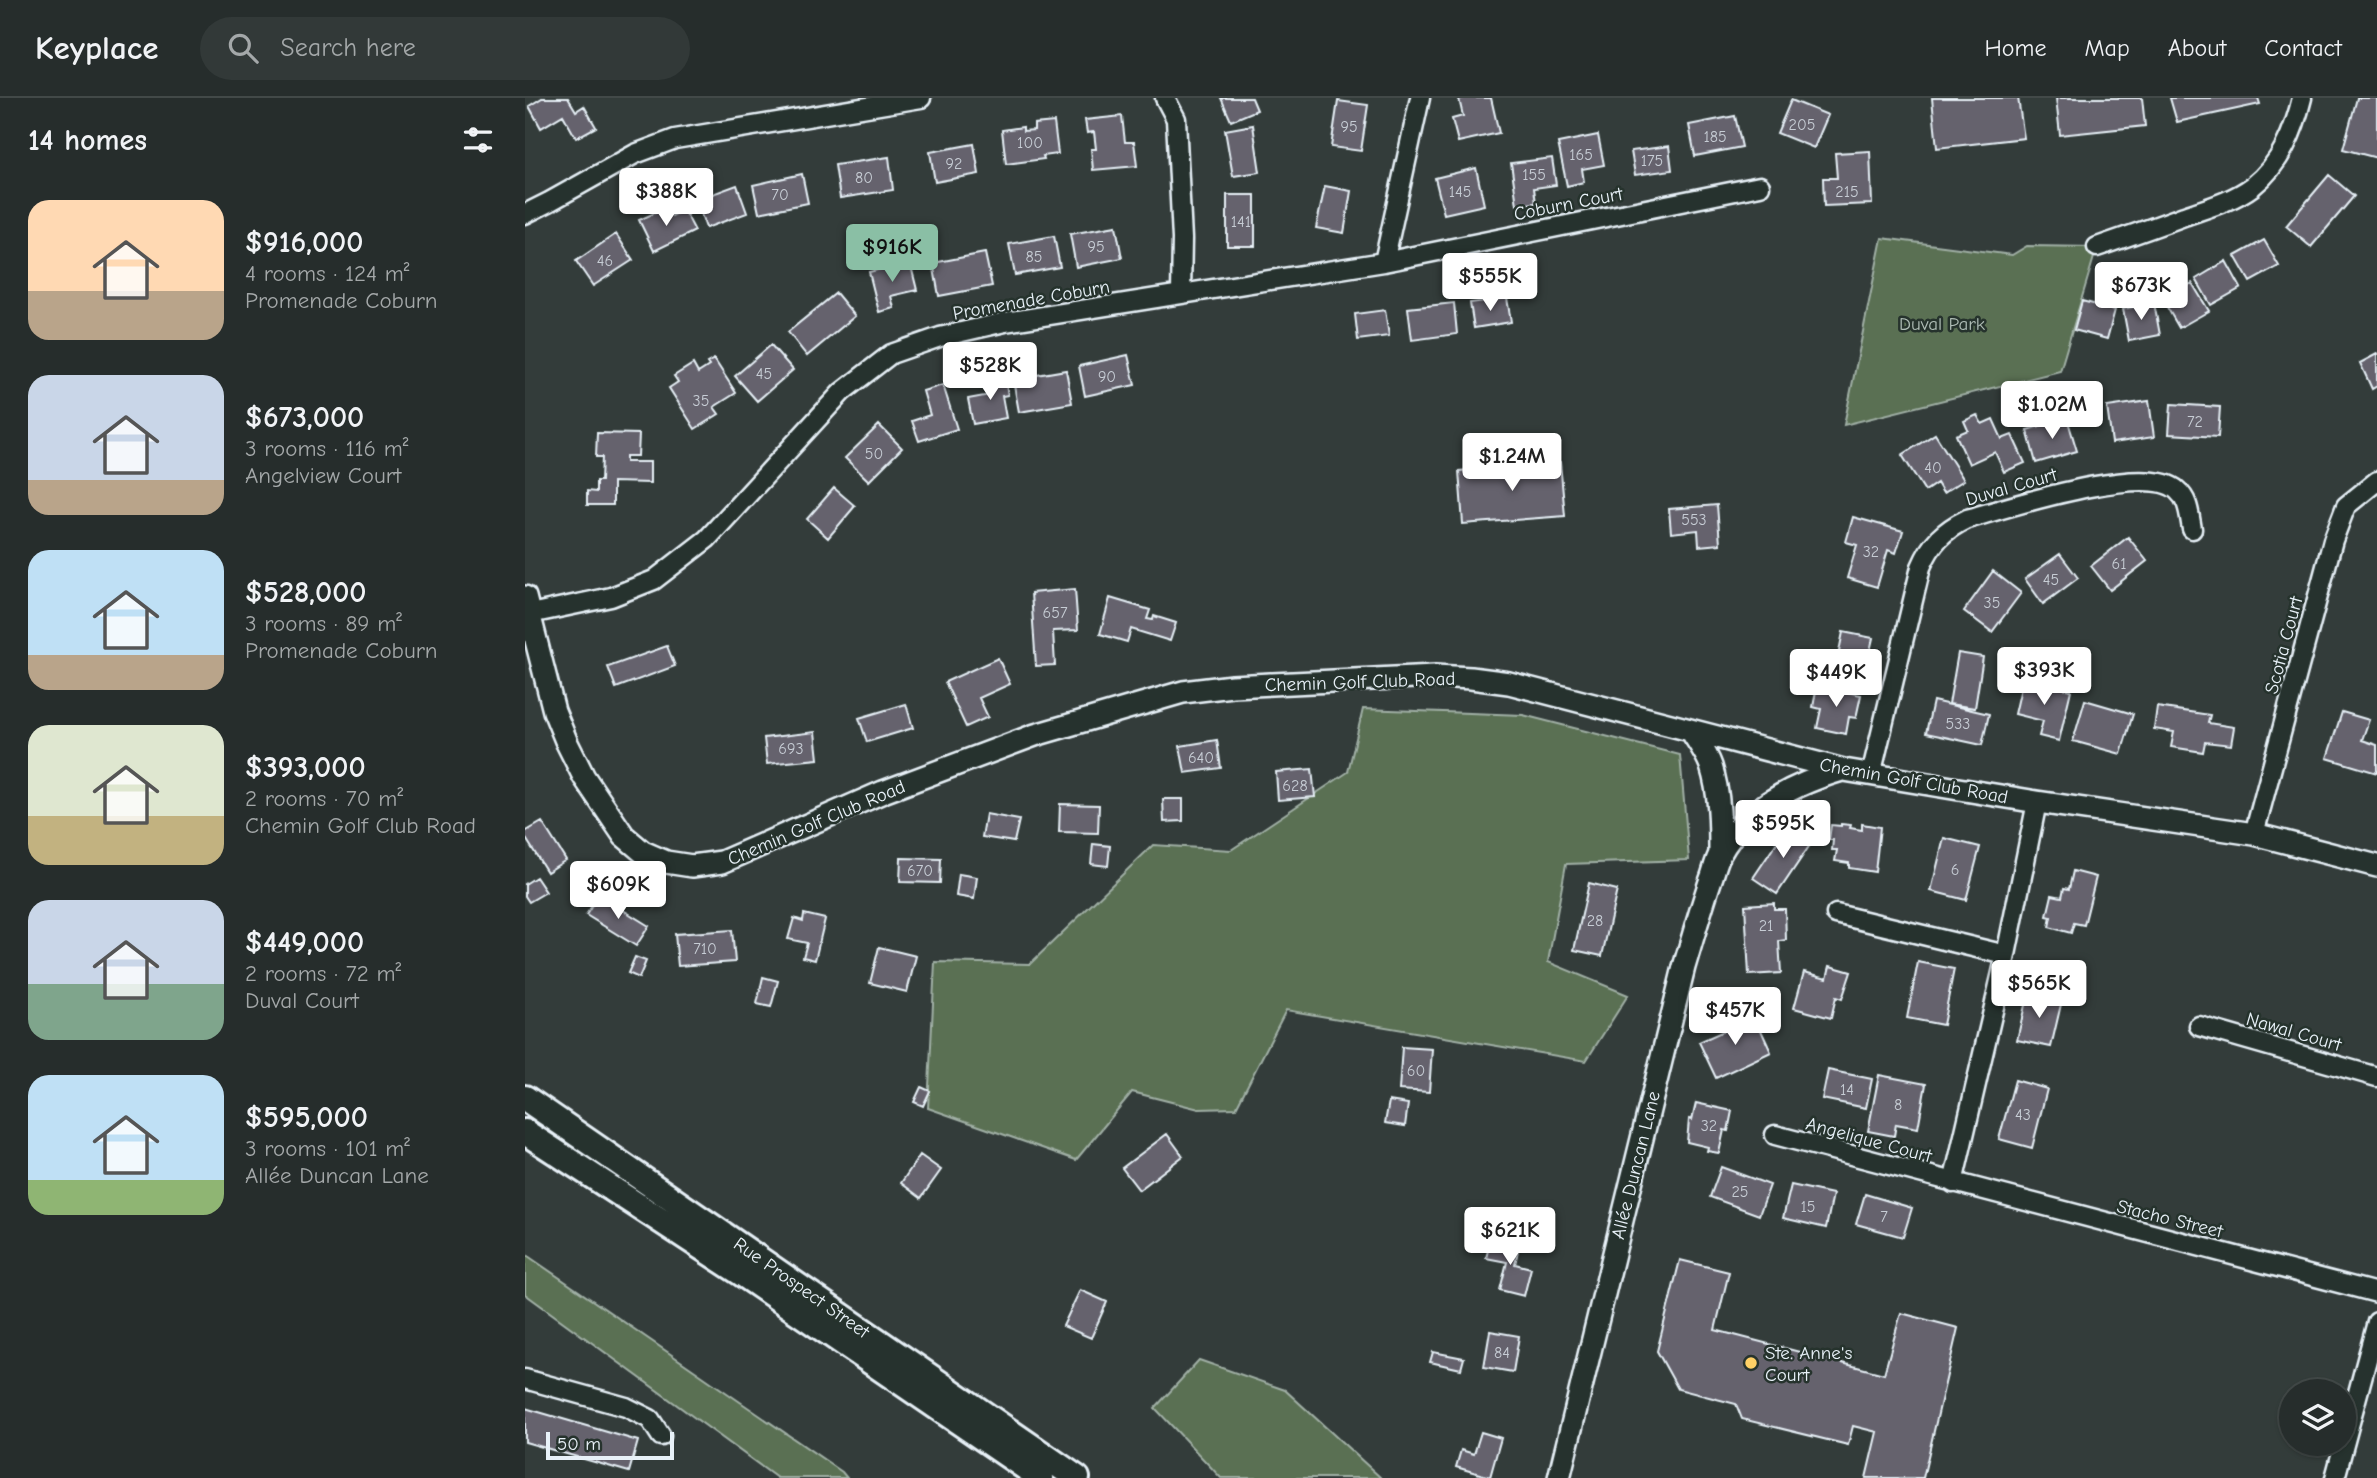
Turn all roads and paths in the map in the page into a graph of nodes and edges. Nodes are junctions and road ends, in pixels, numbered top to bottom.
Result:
1 (921, 98) edge
2 (1165, 98) edge
3 (1420, 98) edge
4 (2302, 98) edge
5 (1760, 186) dead end
6 (525, 214) edge
7 (2098, 247) dead end
8 (1384, 262) junction
9 (1181, 294) junction
10 (2377, 481) edge
11 (2192, 529) dead end
12 (527, 606) edge
13 (1692, 732) junction
14 (1844, 770) junction
15 (1871, 775) junction
16 (2037, 802) junction
17 (2254, 834) junction
18 (1720, 854) junction
19 (2377, 866) edge
20 (1836, 914) dead end
21 (2006, 955) junction
22 (2199, 1026) dead end
23 (2377, 1077) edge
24 (525, 1098) edge
25 (525, 1132) edge
26 (1775, 1135) dead end
27 (525, 1138) edge
28 (556, 1154) junction
29 (1952, 1183) junction
30 (2377, 1293) edge
31 (2377, 1322) edge
32 (525, 1379) edge
33 (661, 1436) dead end
34 (1041, 1478) edge
35 (1077, 1478) edge
36 (1559, 1478) edge
37 (2335, 1478) edge

1 - 6 street
2 - 9 street
3 - 8 street
4 - 7 street
5 - 8 street, Coburn Court
8 - 9 street, Promenade Coburn
9 - 12 street, Promenade Coburn
10 - 17 street, Scotia Court
11 - 15 street, Duval Court
12 - 13 street, Chemin Golf Club Road
13 - 14 street, Chemin Golf Club Road
13 - 18 street
14 - 15 street, Chemin Golf Club Road
14 - 18 street
15 - 16 street, Chemin Golf Club Road
16 - 17 street, Chemin Golf Club Road
16 - 21 street
17 - 19 street, Chemin Golf Club Road
18 - 36 street, Allée Duncan Lane
20 - 21 street
21 - 29 street
22 - 23 street, Nawal Court
24 - 35 main road, Rue Prospect Street
25 - 28 main road, Rue Prospect Street
26 - 29 street, Angelique Court
27 - 28 street
28 - 34 main road, Rue Prospect Street
29 - 30 street, Stacho Street
31 - 37 street
32 - 33 street

